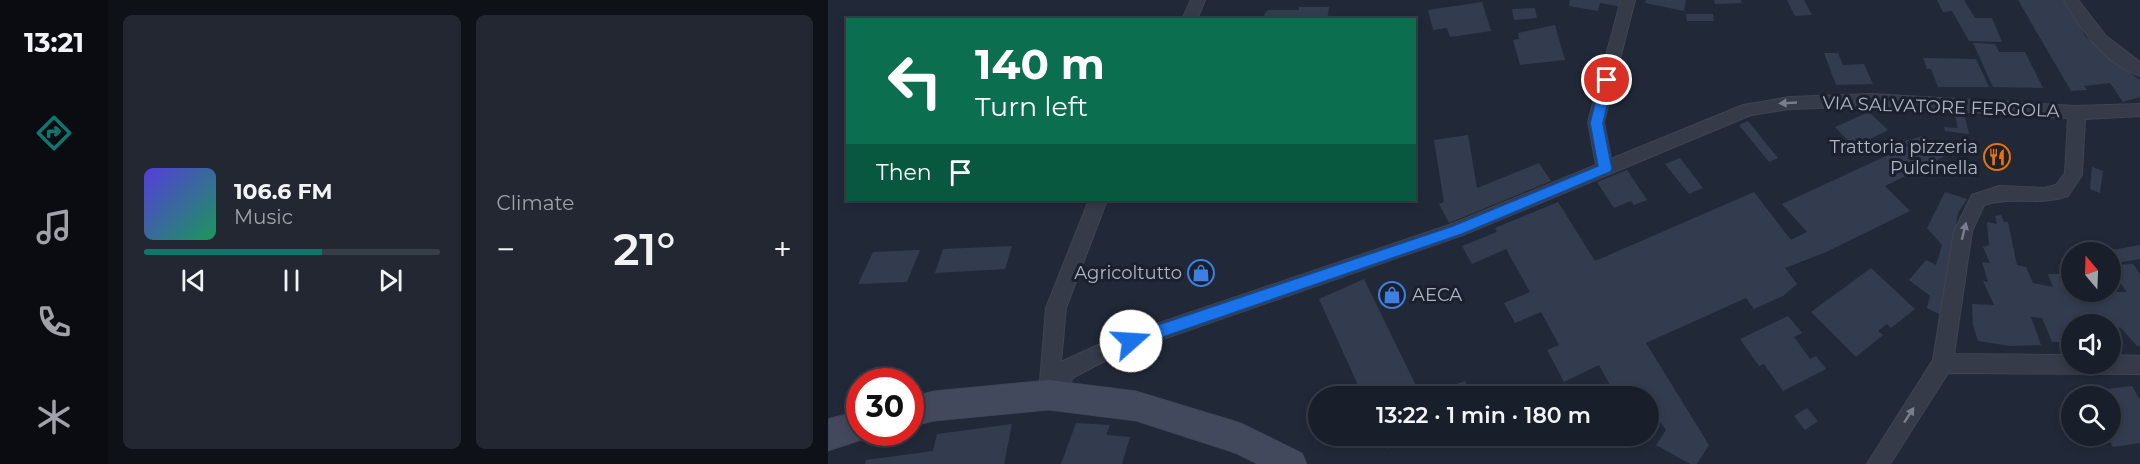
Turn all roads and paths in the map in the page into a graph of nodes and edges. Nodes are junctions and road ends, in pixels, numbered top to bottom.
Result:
1 (1198, 0) edge
2 (1628, 0) edge
3 (2071, 0) edge
4 (1190, 18) edge
5 (2140, 70) edge
6 (2140, 110) edge
7 (2077, 112) junction
8 (1605, 169) junction
9 (1098, 201) edge
10 (1943, 363) junction
11 (2140, 365) edge
12 (1048, 395) junction
13 (924, 408) edge
14 (846, 430) edge
15 (828, 435) edge
16 (1291, 464) edge
17 (1878, 464) edge

1 - 4 street
2 - 8 street
3 - 5 street
6 - 7 street, VIA SALVATORE FERGOLA
7 -> 8 street, VIA SALVATORE FERGOLA
10 -> 7 street
8 - 12 street, VIA SALVATORE FERGOLA
9 - 12 street
10 - 11 street
17 -> 10 street
12 - 13 main road
12 - 16 main road
14 - 15 main road

